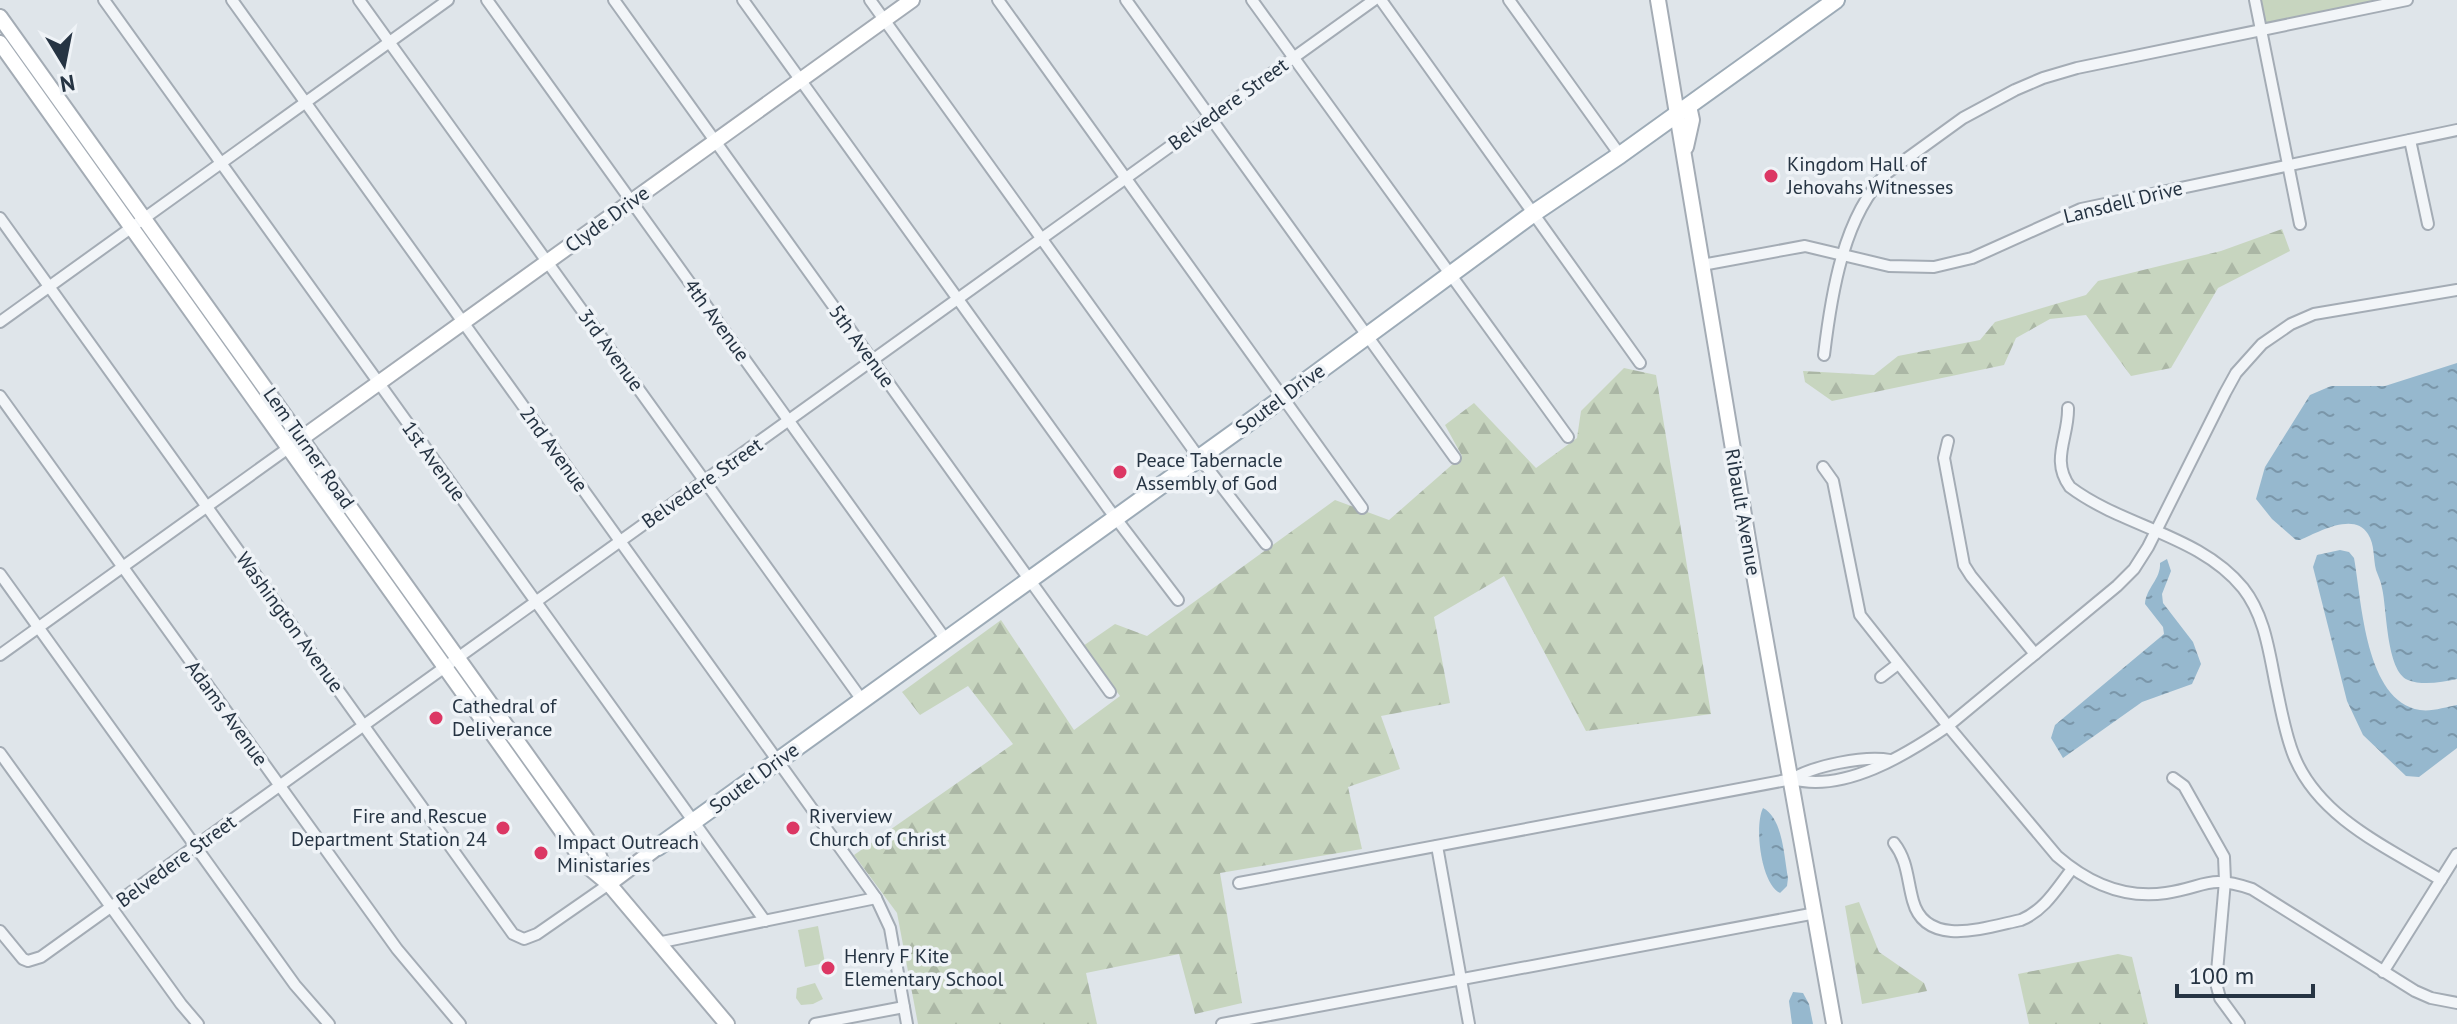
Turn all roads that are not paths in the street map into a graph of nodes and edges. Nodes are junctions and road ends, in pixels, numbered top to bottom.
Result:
1 (104, 0) edge
2 (232, 0) edge
3 (359, 0) edge
4 (448, 0) edge
5 (487, 0) edge
6 (614, 0) edge
7 (743, 0) edge
8 (870, 0) edge
9 (912, 0) edge
10 (998, 0) edge
11 (1126, 0) edge
12 (1252, 0) edge
13 (1374, 0) edge
14 (1381, 0) edge
15 (1509, 0) edge
16 (1658, 0) edge
17 (1836, 0) edge
18 (2255, 0) edge
19 (2407, 0) edge
20 (0, 17) edge
21 (884, 20) junction
22 (2261, 30) junction
23 (389, 42) junction
24 (0, 43) edge
25 (1293, 57) junction
26 (800, 80) junction
27 (306, 103) junction
28 (1682, 111) junction
29 (1210, 117) junction
30 (2457, 130) edge
31 (2410, 140) junction
32 (715, 141) junction
33 (1620, 155) junction
34 (221, 164) junction
35 (2288, 165) junction
36 (1125, 178) junction
37 (631, 201) junction
38 (1534, 213) junction
39 (0, 218) edge
40 (138, 223) junction
41 (2300, 224) dead end
42 (2428, 224) dead end
43 (1042, 239) junction
44 (1844, 254) junction
45 (547, 262) junction
46 (1702, 265) junction
47 (1451, 274) junction
48 (49, 287) junction
49 (2457, 290) edge
50 (957, 299) junction
51 (0, 322) edge
52 (463, 322) junction
53 (1365, 335) junction
54 (1824, 355) dead end
55 (872, 360) junction
56 (1640, 363) dead end
57 (378, 383) junction
58 (0, 396) edge
59 (1284, 397) junction
60 (2068, 408) dead end
61 (789, 421) junction
62 (1568, 437) dead end
63 (302, 438) junction
64 (1948, 441) dead end
65 (289, 447) junction
66 (1200, 457) junction
67 (1455, 458) dead end
68 (1823, 467) dead end
69 (705, 481) junction
70 (207, 506) junction
71 (1362, 508) dead end
72 (1115, 518) junction
73 (2156, 531) junction
74 (620, 541) junction
75 (1266, 544) dead end
76 (122, 567) junction
77 (0, 574) edge
78 (1030, 580) junction
79 (1178, 600) dead end
80 (536, 602) junction
81 (39, 628) junction
82 (946, 640) junction
83 (2035, 654) junction
84 (0, 655) edge
85 (458, 657) junction
86 (1898, 664) junction
87 (445, 666) junction
88 (1881, 677) dead end
89 (1110, 692) dead end
90 (862, 700) junction
91 (363, 725) junction
92 (1948, 726) junction
93 (0, 753) edge
94 (777, 761) junction
95 (2173, 778) dead end
96 (1792, 779) junction
97 (280, 786) junction
98 (694, 821) junction
99 (1894, 843) dead end
100 (196, 846) junction
101 (1437, 846) junction
102 (658, 847) joint
103 (2457, 854) edge
104 (2072, 869) junction
105 (2441, 880) junction
106 (2225, 881) junction
107 (1239, 883) dead end
108 (609, 884) junction
109 (876, 898) junction
110 (112, 906) junction
111 (1816, 913) junction
112 (765, 921) junction
113 (0, 931) edge
114 (657, 943) junction
115 (2383, 972) junction
116 (1461, 979) junction
117 (2457, 1003) edge
118 (904, 1007) junction
119 (1258, 1021) edge
120 (198, 1024) edge
121 (329, 1024) edge
122 (460, 1024) edge
123 (727, 1024) edge
124 (815, 1024) edge
125 (907, 1024) edge
126 (1222, 1024) edge
127 (1469, 1024) edge
128 (1834, 1024) edge
129 (2239, 1024) edge

1 - 34 street, 1st Avenue
2 - 27 street, 2nd Avenue
3 - 23 street, 3rd Avenue
4 - 23 street
5 - 37 street, 4th Avenue
6 - 32 street, 5th Avenue
7 - 26 street
8 - 21 street
9 - 21 main road, Clyde Drive
10 - 36 street
11 - 29 street
12 - 25 street
13 - 25 street, Belvedere Street
14 - 38 street
15 - 33 street
16 - 28 main road, Ribault Avenue
17 - 28 main road, Soutel Drive
18 - 22 street
19 - 22 street
20 - 40 main road, Lem Turner Road
21 - 26 main road, Clyde Drive
21 - 43 street
22 - 35 street
22 - 44 street
23 - 27 street
23 - 45 street, 3rd Avenue
24 - 40 main road, Lem Turner Road
25 - 29 street, Belvedere Street
25 - 47 street
26 - 32 main road, Clyde Drive
26 - 50 street
27 - 34 street
27 - 52 street, 2nd Avenue
28 - 33 main road, Soutel Drive
28 - 46 main road, Ribault Avenue
29 - 36 street, Belvedere Street
29 - 53 street
30 - 31 street, Lansdell Drive
31 - 35 street, Lansdell Drive
31 - 42 street
32 - 37 main road, Clyde Drive
32 - 55 street, 5th Avenue
33 - 38 main road, Soutel Drive
34 - 40 street
34 - 57 street, 1st Avenue
35 - 41 street
35 - 44 street, Lansdell Drive
36 - 43 street, Belvedere Street
36 - 59 street
37 - 45 main road, Clyde Drive
37 - 61 street, 4th Avenue
38 - 47 main road, Soutel Drive
38 - 56 street
39 - 48 street, Washington Avenue
40 - 48 street
40 - 63 main road, Lem Turner Road
40 - 65 main road, Lem Turner Road
43 - 50 street, Belvedere Street
43 - 66 street
44 - 46 street, Lansdell Drive
44 - 54 street
45 - 52 main road, Clyde Drive
45 - 69 street, 3rd Avenue
46 - 96 main road, Ribault Avenue
47 - 53 main road, Soutel Drive
47 - 62 street
48 - 51 street
48 - 70 street, Washington Avenue
49 - 73 street
50 - 55 street, Belvedere Street
50 - 72 street
52 - 57 main road, Clyde Drive
52 - 74 street, 2nd Avenue
53 - 59 main road, Soutel Drive
53 - 67 street
55 - 61 street, Belvedere Street
55 - 78 street, 5th Avenue
57 - 63 main road, Clyde Drive
57 - 80 street, 1st Avenue
58 - 76 street, Adams Avenue
59 - 66 main road, Soutel Drive
59 - 71 street
60 - 73 street
61 - 69 street, Belvedere Street
61 - 82 street, 4th Avenue
63 - 65 street
63 - 85 main road, Lem Turner Road
64 - 83 street
65 - 70 street
65 - 87 main road, Lem Turner Road
66 - 72 main road, Soutel Drive
66 - 75 street
68 - 86 street
69 - 74 street, Belvedere Street
69 - 90 street, 3rd Avenue
70 - 76 street
70 - 91 street, Washington Avenue
72 - 78 main road, Soutel Drive
72 - 79 street
73 - 83 street
73 - 105 street
74 - 80 street, Belvedere Street
74 - 94 street, 2nd Avenue
76 - 81 street
76 - 97 street, Adams Avenue
77 - 81 street
78 - 82 main road, Soutel Drive
78 - 89 street, 5th Avenue
80 - 85 street, Belvedere Street
80 - 98 street, 1st Avenue
81 - 84 street
81 - 100 street
82 - 90 main road, Soutel Drive
83 - 92 street
85 - 87 street, Belvedere Street
85 - 108 main road, Lem Turner Road
86 - 88 street
86 - 92 street
87 - 91 street, Belvedere Street
87 - 108 main road, Lem Turner Road
90 - 94 main road, Soutel Drive
91 - 97 street, Belvedere Street
91 - 108 street, Washington Avenue
92 - 96 street
92 - 104 street
93 - 110 street
94 - 98 main road, Soutel Drive
94 - 109 street, 2nd Avenue
95 - 106 street
96 - 101 street
96 - 111 main road, Ribault Avenue
97 - 100 street, Belvedere Street
97 - 122 street, Adams Avenue
98 - 102 main road, Soutel Drive
98 - 112 street, 1st Avenue
99 - 104 street
100 - 110 street, Belvedere Street
100 - 121 street
101 - 107 street
101 - 116 street
102 - 108 main road, Soutel Drive
103 - 105 street
104 - 106 street
105 - 115 street
106 - 115 street
106 - 129 street
108 - 114 main road, Lem Turner Road
109 - 112 street
109 - 118 street, 2nd Avenue
110 - 113 street, Belvedere Street
110 - 120 street
111 - 116 street
111 - 128 main road, Ribault Avenue
112 - 114 street
114 - 123 main road, Lem Turner Road
115 - 117 street
116 - 119 street
116 - 127 street
118 - 124 street
118 - 125 street, 2nd Avenue
119 - 126 street

